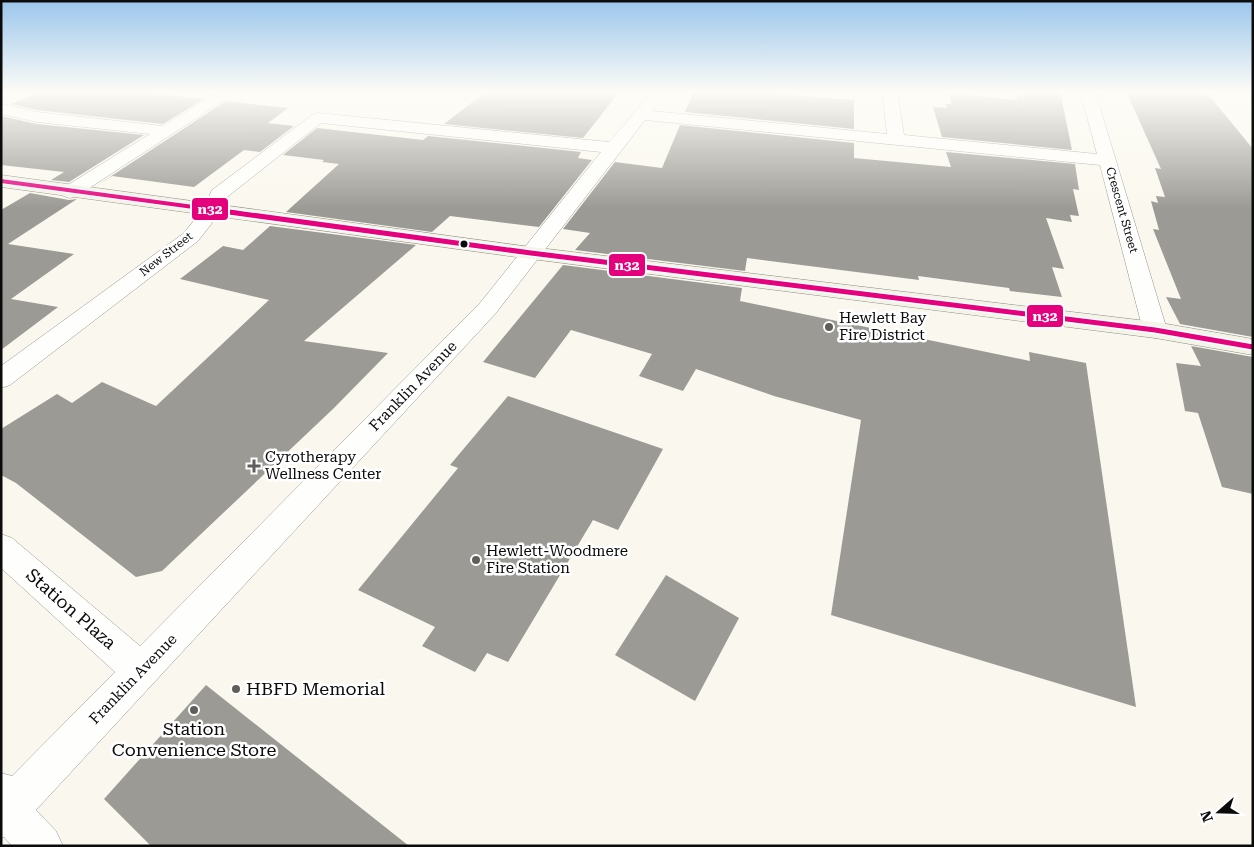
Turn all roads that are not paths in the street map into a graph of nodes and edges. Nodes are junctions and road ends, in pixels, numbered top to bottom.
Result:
1 (161, 131) edge
2 (166, 131) joint
3 (302, 131) edge
4 (441, 131) edge
5 (628, 131) edge
6 (799, 131) edge
7 (895, 131) edge
8 (1099, 131) edge
9 (896, 140) junction
10 (613, 148) junction
11 (1107, 160) junction
12 (1, 181) edge
13 (70, 192) junction
14 (212, 210) junction
15 (531, 253) junction
16 (1155, 330) junction
17 (1253, 347) edge
18 (1, 379) edge
19 (1, 548) edge
20 (140, 670) junction
21 (4, 805) edge
22 (40, 846) edge

1 - 2 street
2 - 13 street
3 - 14 street, New Street
4 - 10 street, New Street
5 - 10 street, Franklin Avenue
6 - 9 street
7 - 9 street
8 - 11 street, Crescent Street
9 - 11 street
10 - 15 street, Franklin Avenue
11 - 16 street, Crescent Street
12 - 13 main road
13 - 14 main road
14 - 15 main road
14 - 18 street, New Street
15 - 16 main road
15 - 20 street, Franklin Avenue
16 - 17 main road
19 - 20 street, Station Plaza
20 - 21 street, Franklin Avenue
21 - 22 street

